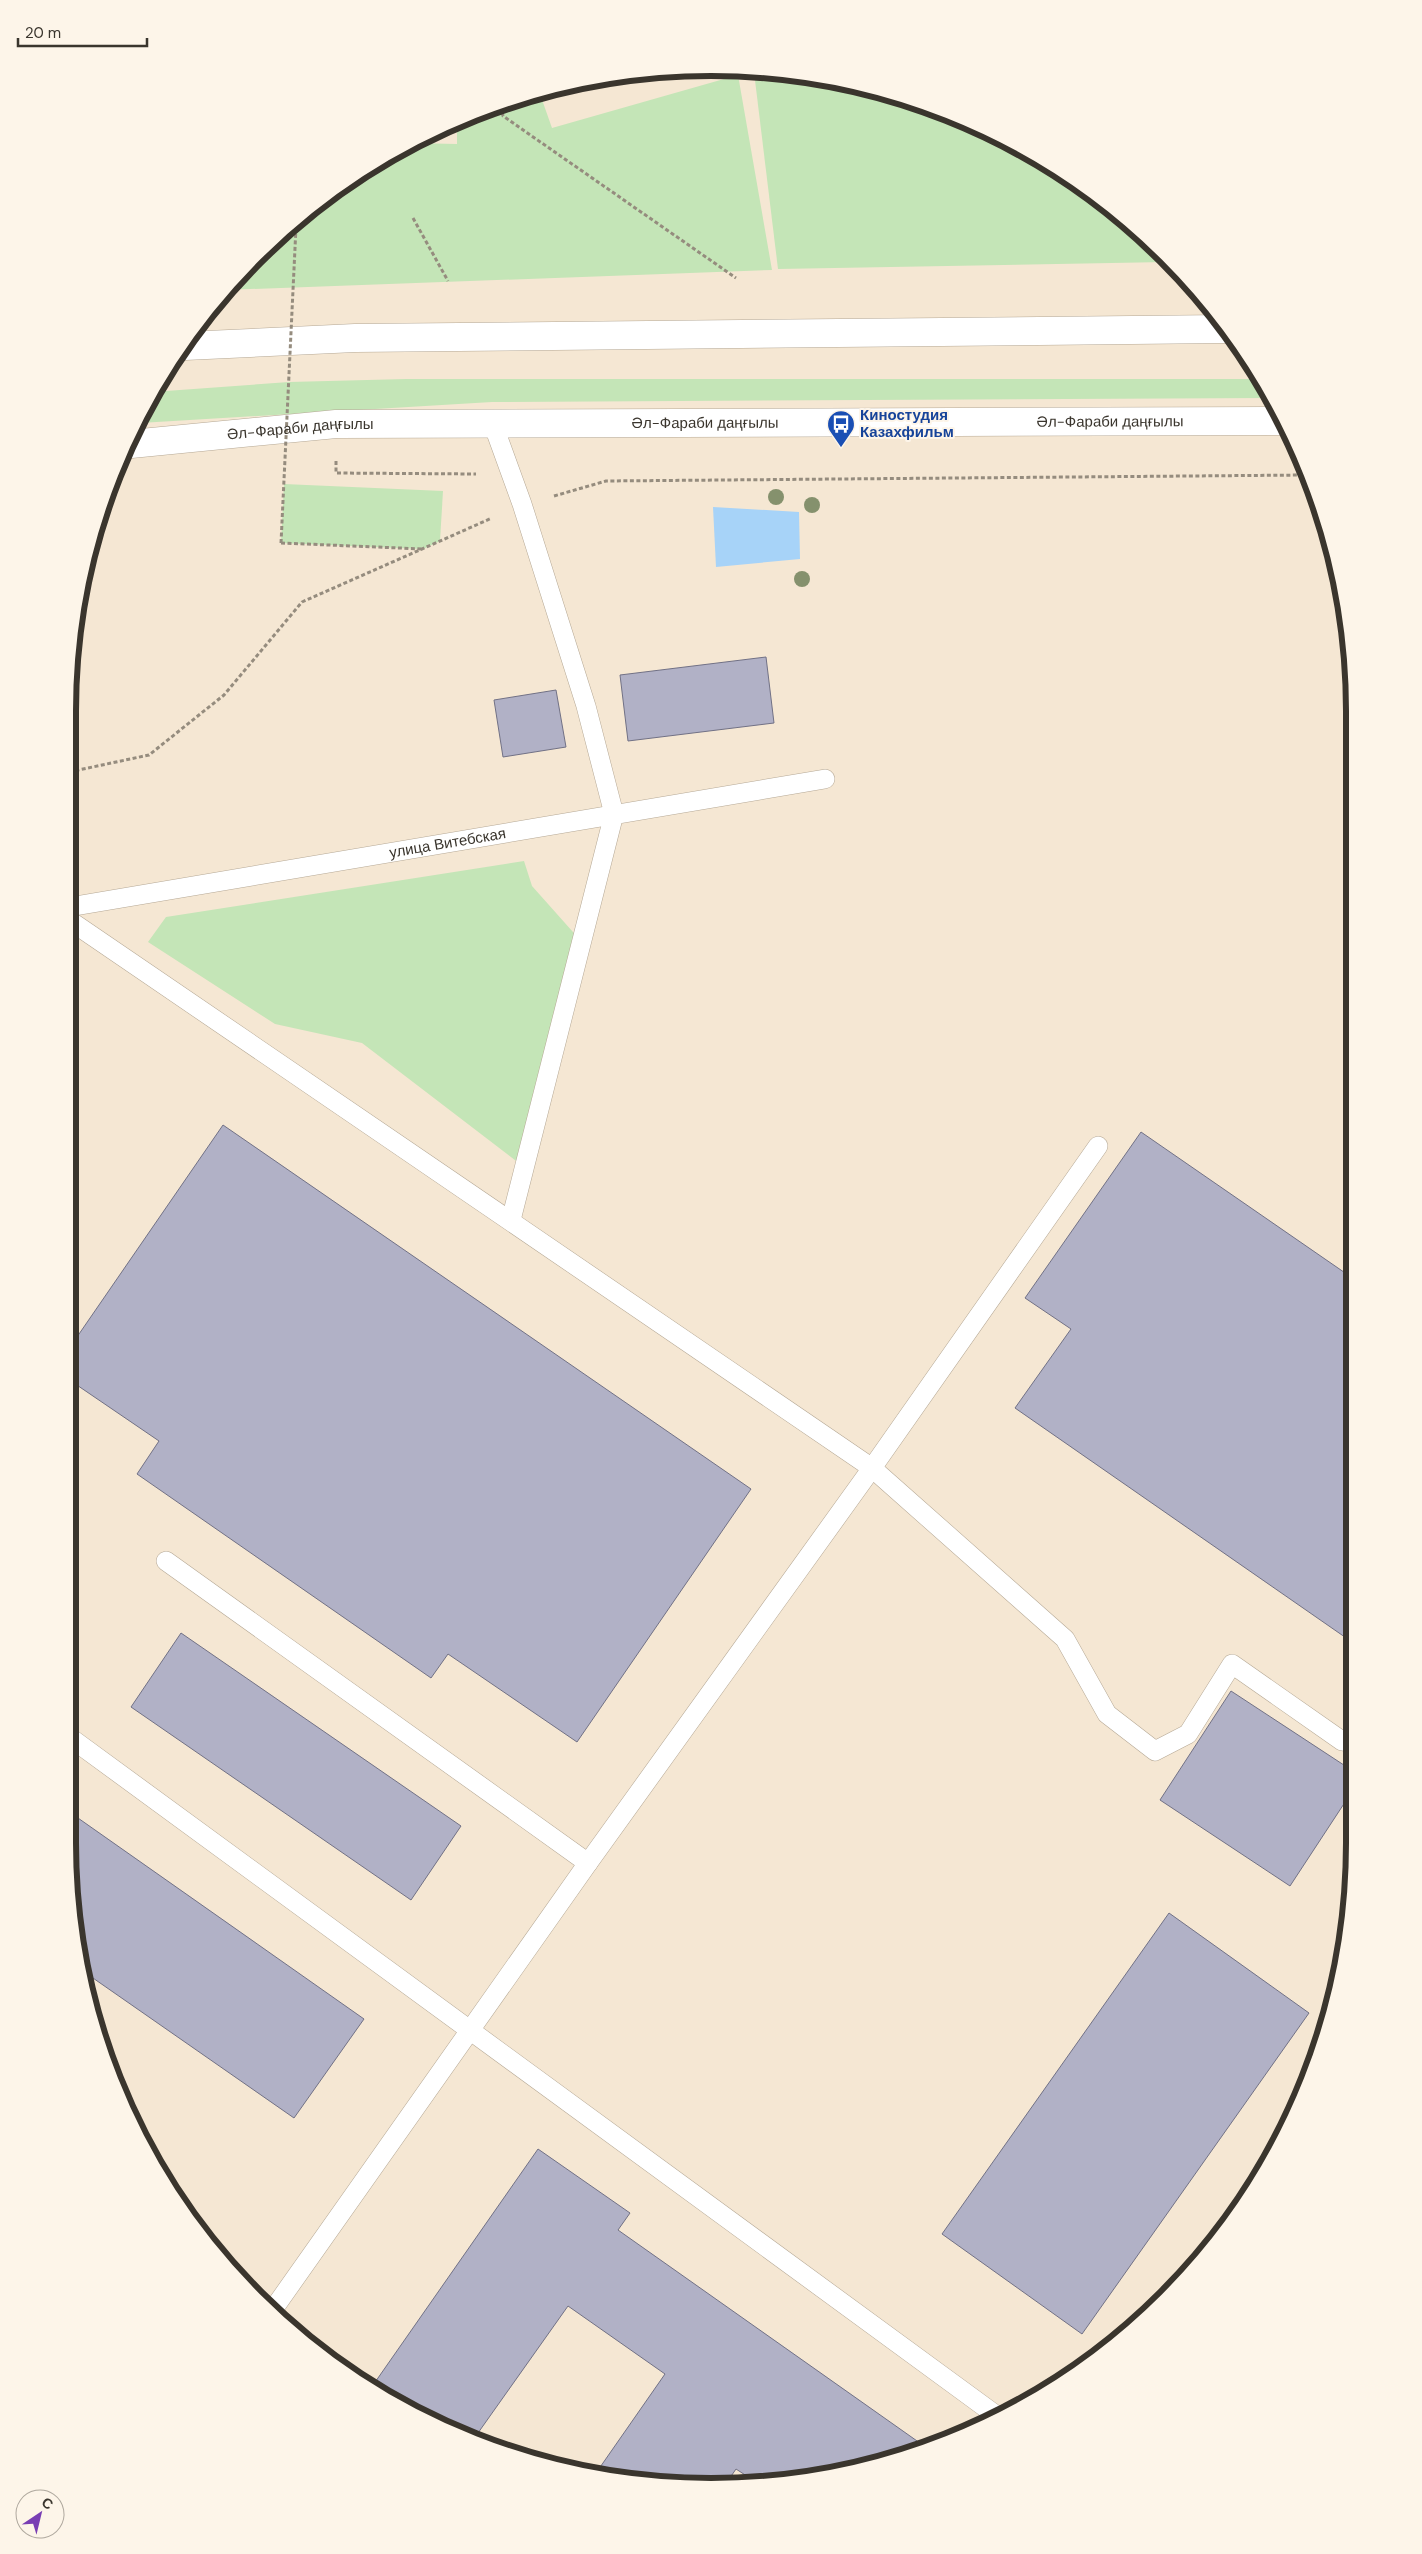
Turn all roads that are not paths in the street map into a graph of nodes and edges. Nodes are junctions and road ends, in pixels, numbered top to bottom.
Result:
1 (1218, 329) edge
2 (192, 346) edge
3 (1276, 422) edge
4 (493, 424) junction
5 (136, 444) edge
6 (825, 779) dead end
7 (614, 814) junction
8 (76, 906) edge
9 (76, 925) edge
10 (1098, 1146) dead end
11 (511, 1220) junction
12 (872, 1468) junction
13 (166, 1560) dead end
14 (1346, 1741) edge
15 (76, 1742) edge
16 (588, 1863) junction
17 (470, 2031) junction
18 (276, 2305) edge
19 (992, 2412) edge

1 - 2 main road
3 - 4 main road, Әл-Фараби даңғылы
4 - 5 main road, Әл-Фараби даңғылы
4 - 7 lane
6 - 7 lane, улица Витебская
7 - 8 lane, улица Витебская
7 - 11 lane
9 - 11 lane
10 - 12 lane
11 - 12 lane
12 - 14 lane
12 - 16 lane
13 - 16 lane
15 - 17 lane
16 - 17 lane
17 - 18 lane
17 - 19 lane

